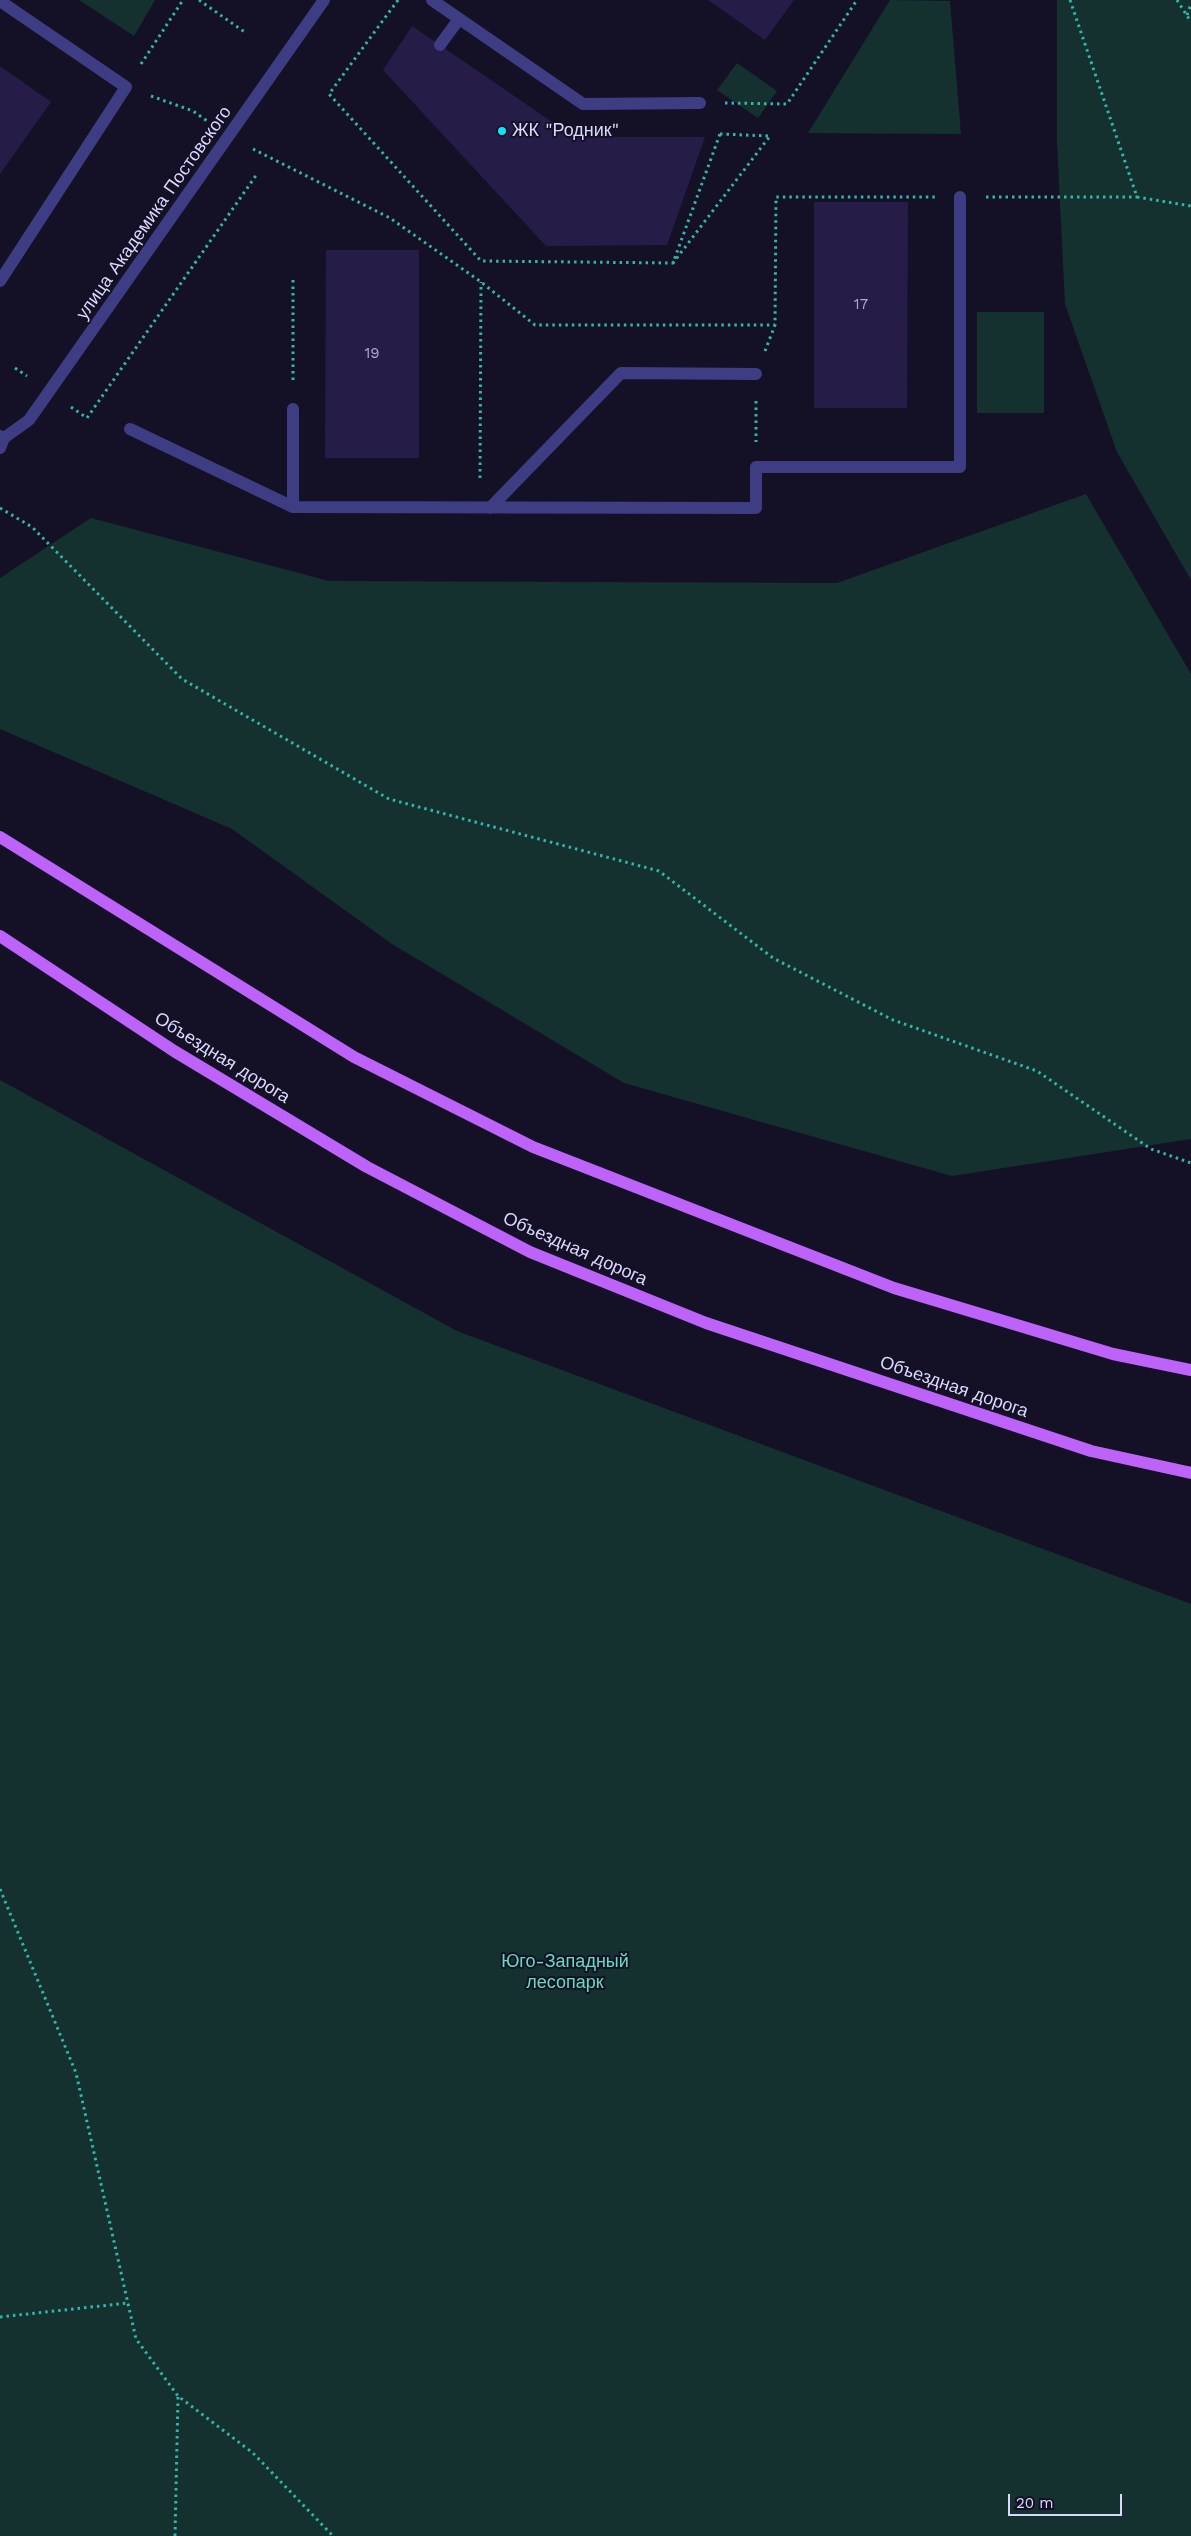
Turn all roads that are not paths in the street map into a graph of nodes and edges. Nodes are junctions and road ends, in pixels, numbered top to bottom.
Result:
1 (324, 0) edge
2 (432, 0) edge
3 (0, 1) edge
4 (459, 19) junction
5 (440, 45) dead end
6 (700, 103) road end
7 (960, 198) road end
8 (0, 281) edge
9 (756, 374) dead end
10 (293, 409) road end
11 (130, 429) dead end
12 (1, 440) edge
13 (292, 507) junction
14 (485, 508) junction
15 (0, 837) edge
16 (0, 936) edge
17 (1191, 1370) edge
18 (1191, 1473) edge

1 - 12 street, улица Академика Постовского
2 - 4 street
3 - 8 street
4 - 5 street
4 - 6 street
7 - 14 street
9 - 14 street
10 - 13 street
11 - 13 street
13 - 14 street
15 - 17 main road
16 - 18 main road, Объездная дорога

